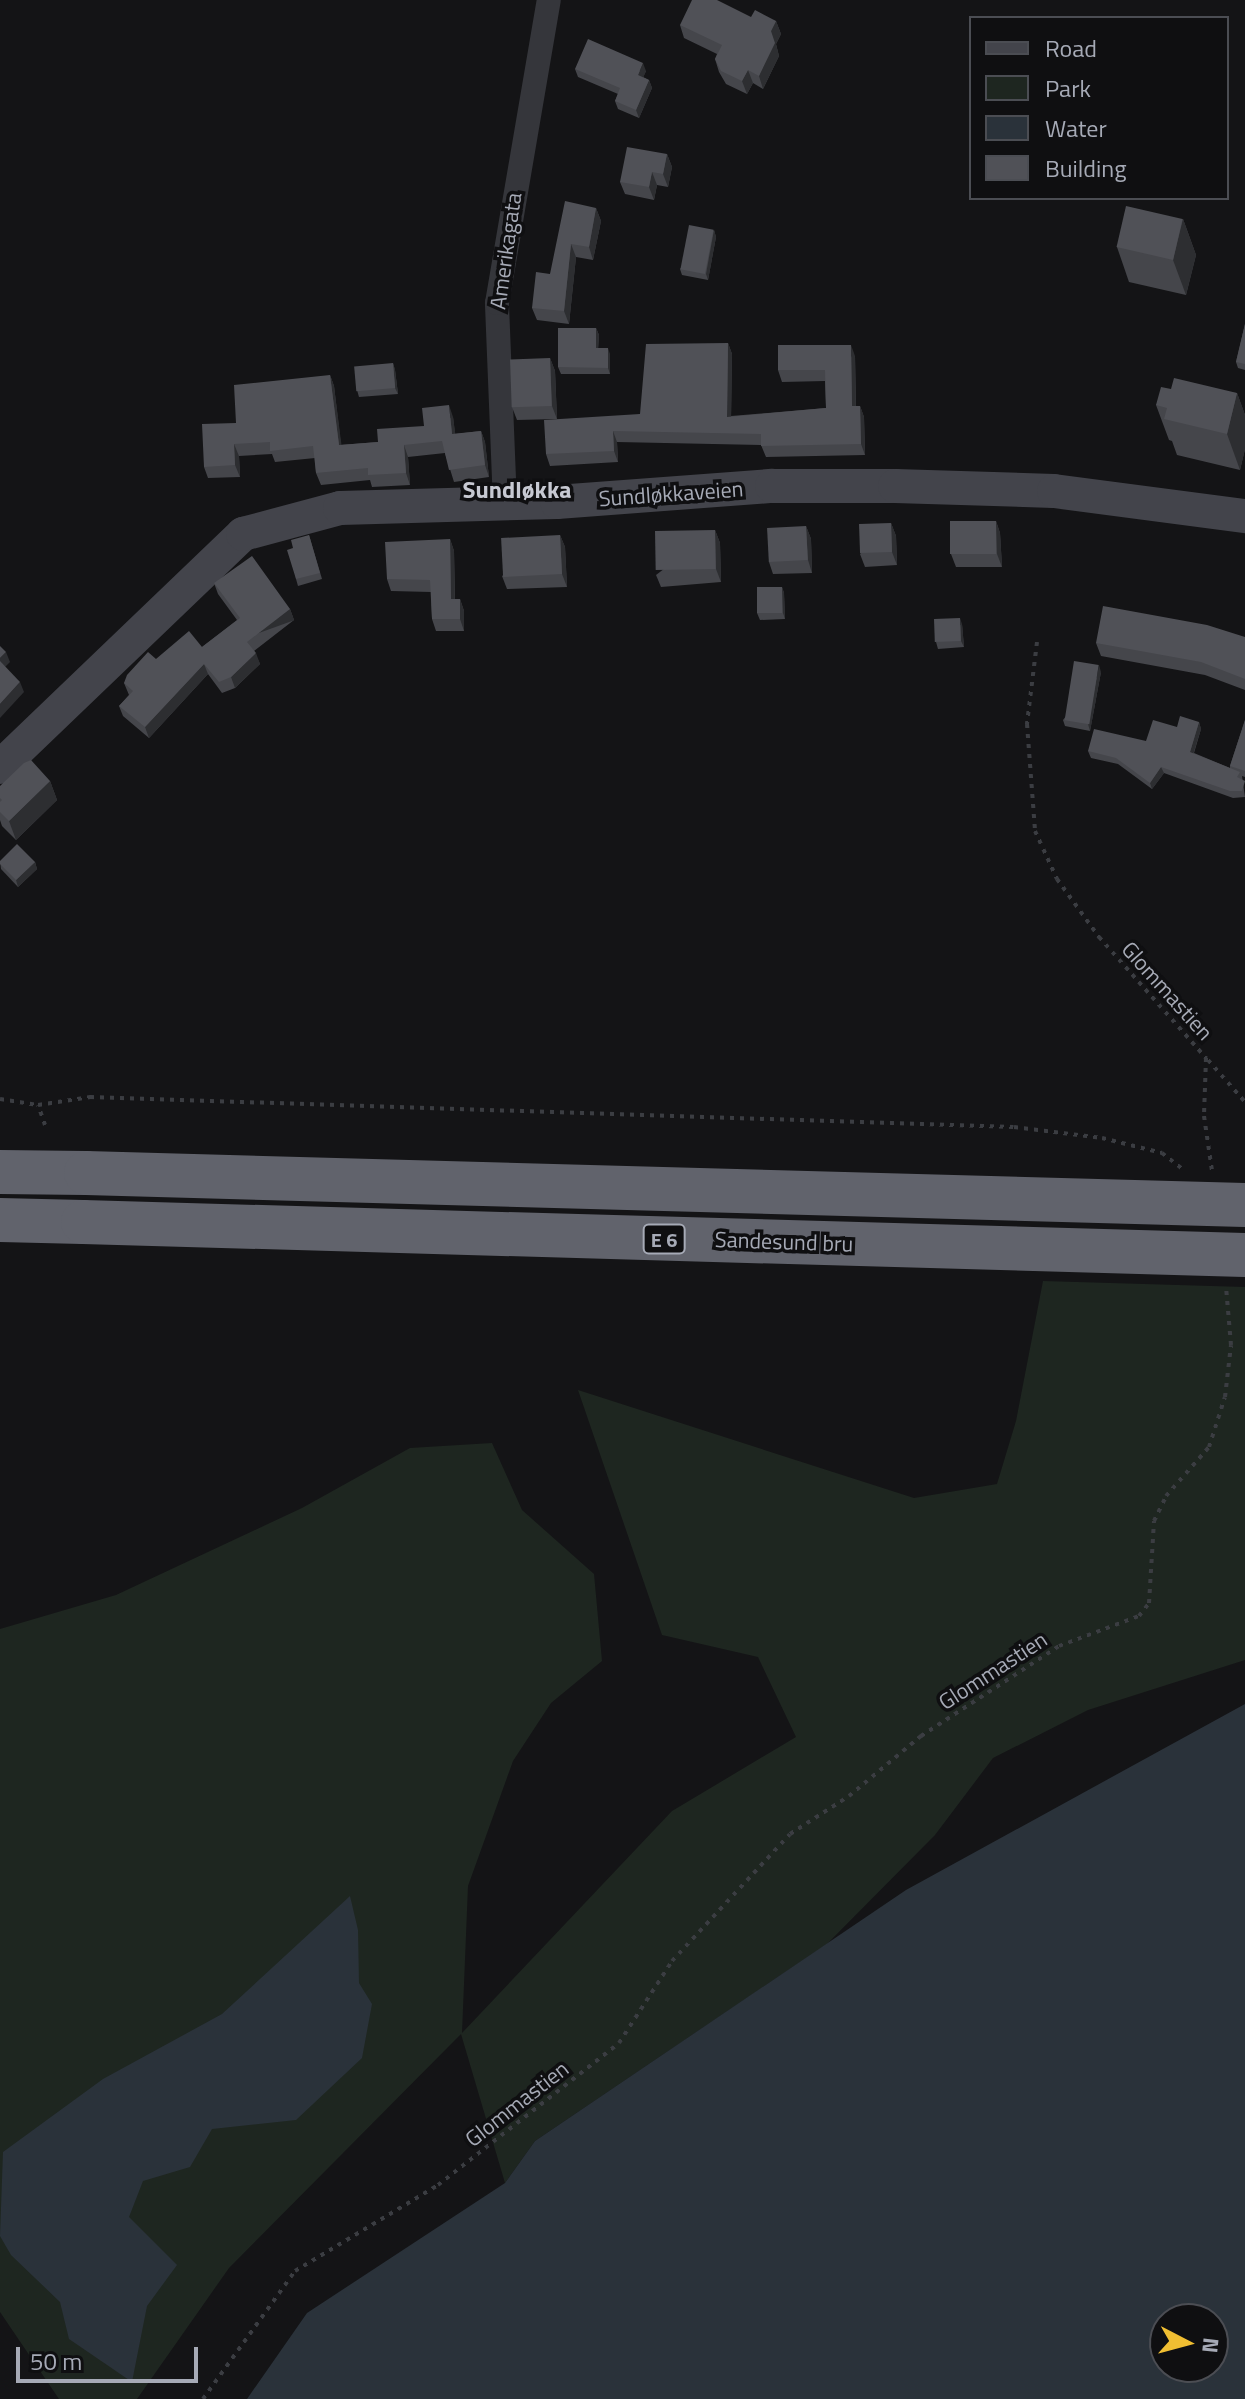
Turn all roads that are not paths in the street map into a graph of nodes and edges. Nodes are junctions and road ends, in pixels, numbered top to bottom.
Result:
1 (549, 0) edge
2 (505, 504) junction
3 (1245, 516) edge
4 (0, 767) edge
5 (0, 1172) edge
6 (1245, 1205) edge
7 (0, 1220) edge
8 (1235, 1269) edge

1 - 2 street, Amerikagata
2 - 3 main road, Sundløkkaveien
2 - 4 main road, Sundløkkaveien
5 - 6 highway, E 6, bridge
7 - 8 highway, Sandesund bru / E 6, bridge

